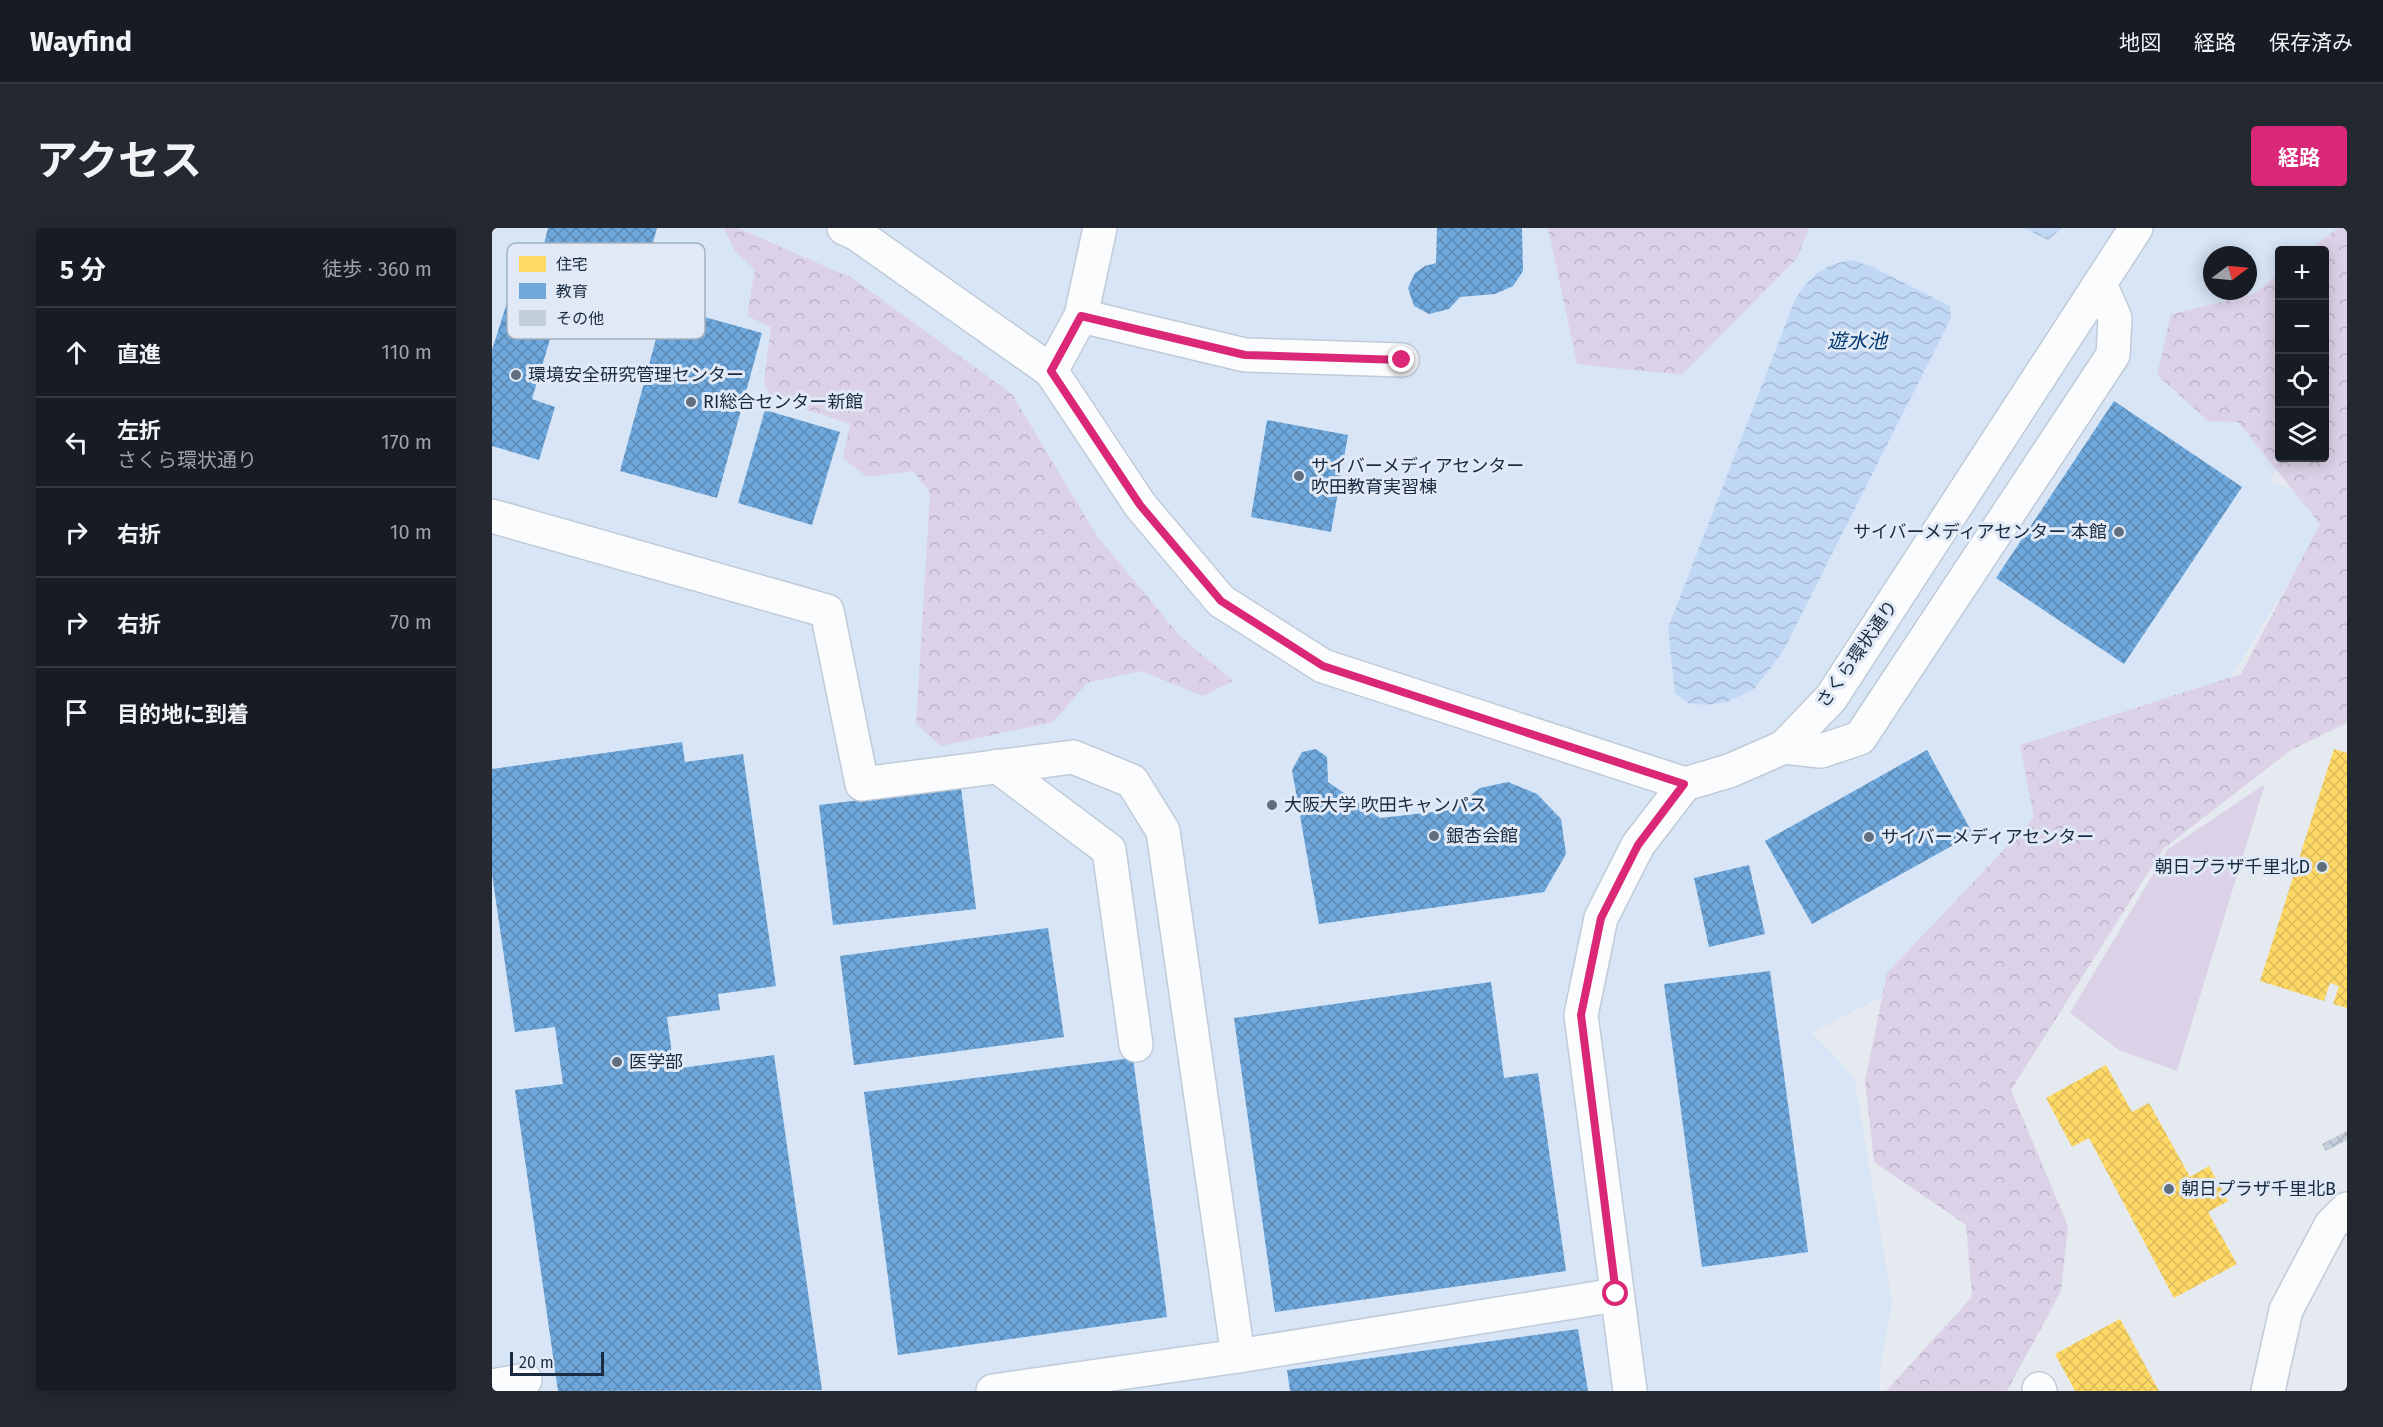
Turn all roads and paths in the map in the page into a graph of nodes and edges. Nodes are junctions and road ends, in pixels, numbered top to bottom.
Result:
1 (844, 228) edge
2 (1100, 228) edge
3 (2136, 228) edge
4 (2100, 284) junction
5 (1081, 316) junction
6 (1402, 360) dead end
7 (1051, 371) junction
8 (492, 516) edge
9 (1784, 747) junction
10 (997, 766) junction
11 (1684, 784) junction
12 (1136, 1045) dead end
13 (2347, 1209) edge
14 (1616, 1294) junction
15 (1238, 1356) junction
16 (525, 1380) dead end
17 (492, 1386) edge
18 (993, 1391) edge
19 (1630, 1391) edge
20 (2268, 1391) edge

1 - 7 street
2 - 5 street
3 - 4 street, さくら環状通り
4 - 9 street, さくら環状通り
4 - 9 street
5 - 6 street
5 - 7 street
7 - 11 street
8 - 10 street
9 - 11 street, さくら環状通り
10 - 12 street
10 - 15 street
11 - 14 street
13 - 20 street
14 - 15 street
14 - 19 street
15 - 18 street
16 - 17 street

